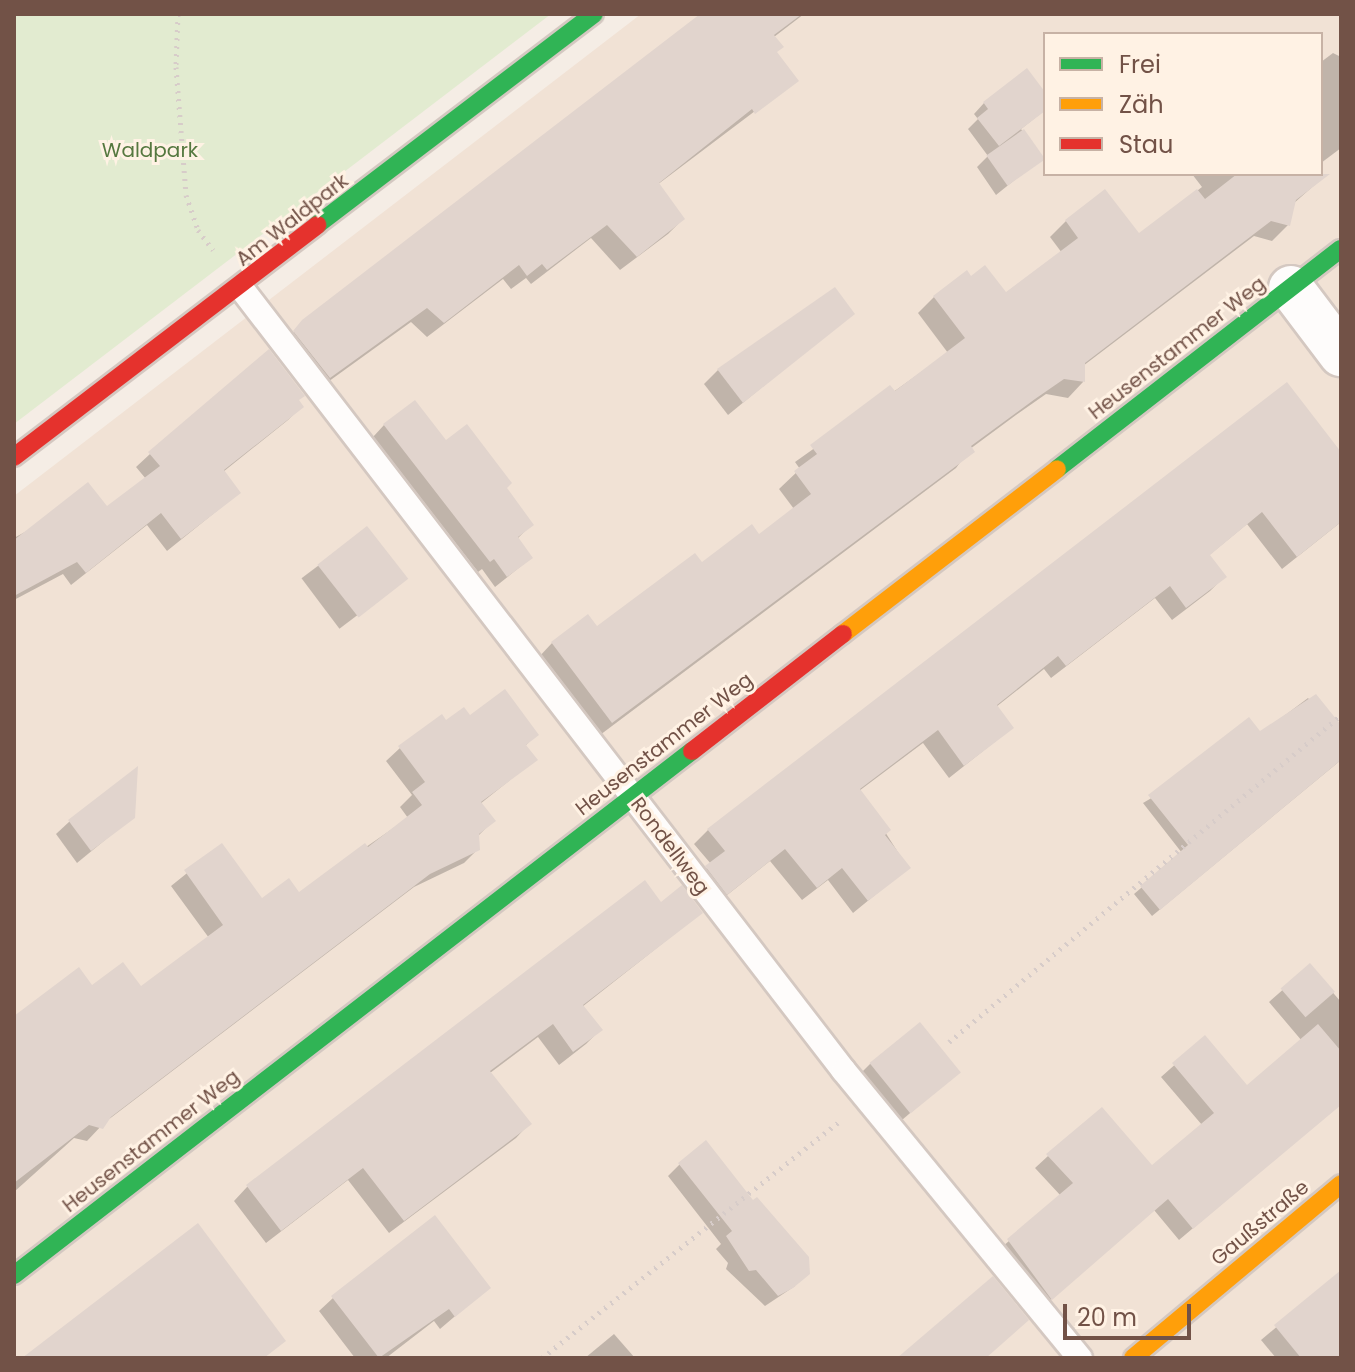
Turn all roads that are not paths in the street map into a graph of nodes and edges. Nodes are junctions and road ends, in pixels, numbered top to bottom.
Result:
1 (594, 14) edge
2 (1341, 249) edge
3 (241, 288) junction
4 (1291, 288) junction
5 (1341, 354) edge
6 (14, 457) edge
7 (632, 796) junction
8 (1341, 1184) edge
9 (14, 1275) edge
10 (1080, 1358) edge
11 (1133, 1358) edge

1 - 3 street, Am Waldpark
2 - 4 street, Heusenstammer Weg
3 - 6 street, Am Waldpark
3 - 7 lane, Rondellweg
4 - 5 street
4 - 7 street, Heusenstammer Weg
7 - 9 street, Heusenstammer Weg
7 - 10 lane, Rondellweg
8 - 11 street, Gaußstraße

